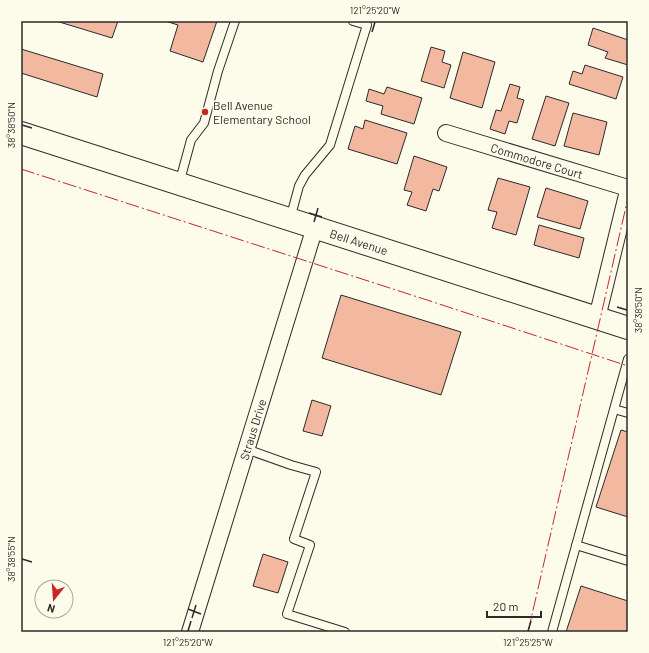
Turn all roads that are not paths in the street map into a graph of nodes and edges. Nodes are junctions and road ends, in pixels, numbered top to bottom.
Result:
1 (235, 21) edge
2 (354, 21) edge
3 (368, 23) edge
4 (21, 133) edge
5 (446, 133) dead end
6 (179, 184) junction
7 (628, 188) edge
8 (628, 191) edge
9 (290, 219) junction
10 (315, 227) junction
11 (597, 318) junction
12 (628, 328) edge
13 (628, 359) edge
14 (614, 409) junction
15 (628, 413) edge
16 (246, 449) junction
17 (576, 545) junction
18 (628, 561) edge
19 (190, 632) edge
20 (345, 632) edge
21 (552, 632) edge

1 - 6 lane
2 - 3 lane
3 - 9 lane
4 - 6 main road, Bell Avenue
5 - 7 street, Commodore Court
6 - 9 main road, Bell Avenue
8 - 11 street
9 - 10 main road, Bell Avenue
10 - 11 main road, Bell Avenue
10 - 16 street, Straus Drive
11 - 12 main road, Bell Avenue
13 - 14 lane
14 - 15 lane
14 - 17 lane
16 - 19 street, Straus Drive
16 - 20 lane
17 - 18 lane
17 - 21 lane

